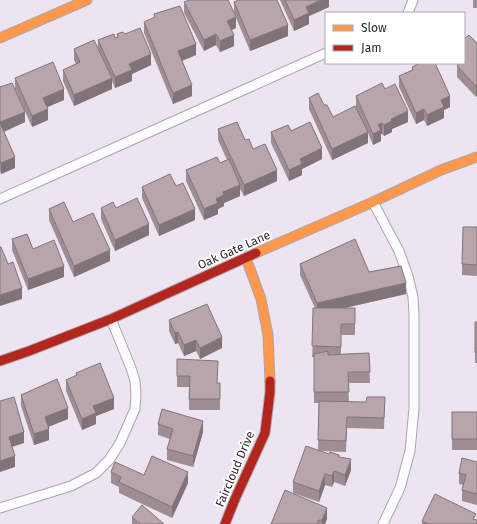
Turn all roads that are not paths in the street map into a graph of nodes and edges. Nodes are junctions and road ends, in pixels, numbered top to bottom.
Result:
1 (87, 0) edge
2 (412, 0) edge
3 (408, 12) edge
4 (0, 38) edge
5 (325, 53) edge
6 (477, 157) edge
7 (0, 199) edge
8 (373, 202) junction
9 (246, 258) junction
10 (111, 319) junction
11 (0, 361) edge
12 (0, 508) edge
13 (225, 524) edge
14 (383, 524) edge

1 - 4 street
2 - 3 lane
5 - 7 lane
6 - 8 street, Oak Gate Lane
8 - 9 street, Oak Gate Lane
8 - 14 lane
9 - 10 street, Oak Gate Lane
9 - 13 street, Faircloud Drive
10 - 11 street, Oak Gate Lane
10 - 12 lane

